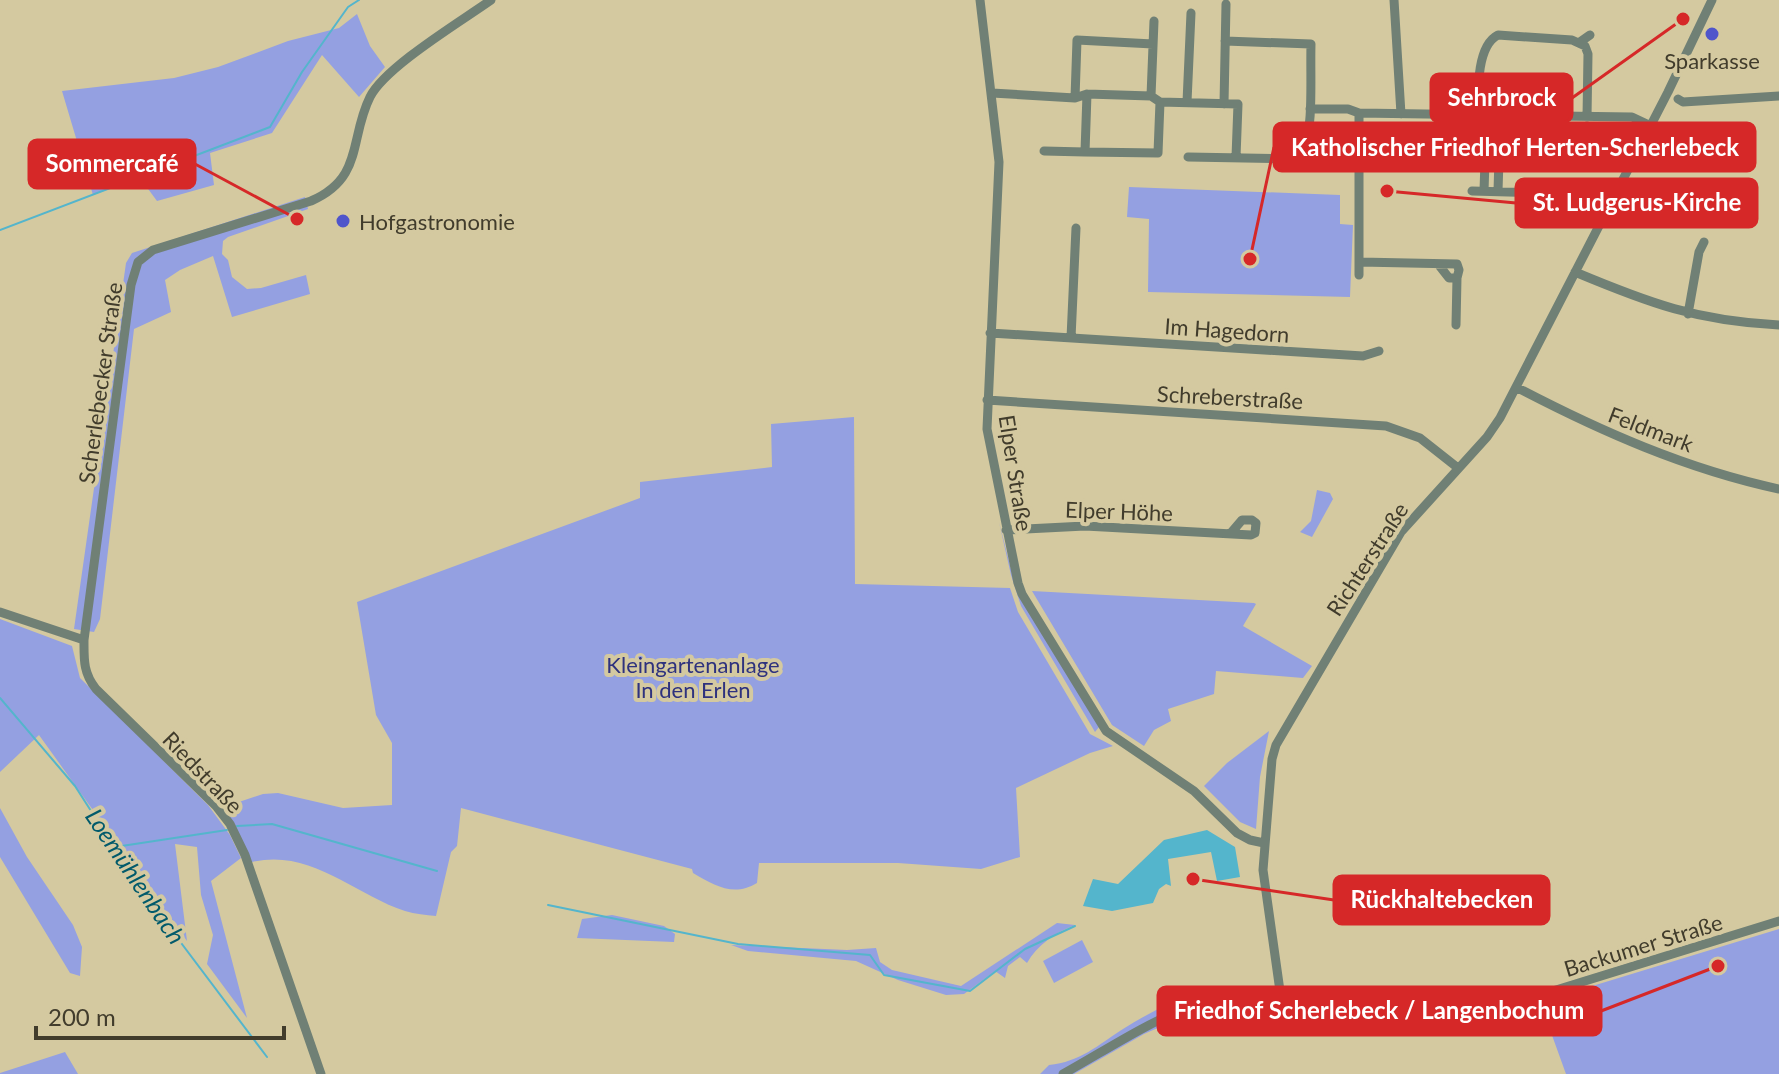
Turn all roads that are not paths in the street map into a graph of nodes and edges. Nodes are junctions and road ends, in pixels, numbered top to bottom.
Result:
1 (491, 0) edge
2 (980, 0) edge
3 (1394, 0) edge
4 (1712, 0) edge
5 (1226, 4) dead end
6 (1191, 13) dead end
7 (1154, 21) dead end
8 (1590, 35) dead end
9 (1225, 41) junction
10 (1580, 42) junction
11 (1153, 44) junction
12 (1671, 85) junction
13 (992, 93) junction
14 (1087, 94) junction
15 (1779, 96) edge
16 (1075, 98) junction
17 (1156, 99) junction
18 (1664, 99) junction
19 (1678, 99) junction
20 (1187, 102) junction
21 (1224, 104) junction
22 (1310, 109) junction
23 (1359, 113) junction
24 (1401, 114) junction
25 (1478, 115) junction
26 (1493, 115) junction
27 (1587, 117) junction
28 (1649, 125) junction
29 (1044, 151) dead end
30 (1085, 152) junction
31 (1188, 157) dead end
32 (1236, 157) junction
33 (1495, 159) junction
34 (1551, 159) dead end
35 (1472, 191) dead end
36 (1484, 191) junction
37 (1498, 191) junction
38 (1542, 193) dead end
39 (1076, 228) dead end
40 (1704, 242) dead end
41 (1360, 262) junction
42 (1575, 272) junction
43 (1359, 275) dead end
44 (1688, 314) junction
45 (1456, 325) dead end
46 (1779, 325) edge
47 (990, 333) junction
48 (1071, 338) junction
49 (1379, 351) dead end
50 (1516, 387) junction
51 (987, 400) junction
52 (1458, 468) junction
53 (1779, 489) edge
54 (1006, 530) junction
55 (1230, 534) dead end
56 (0, 612) edge
57 (84, 640) junction
58 (1264, 843) junction
59 (1779, 921) edge
60 (1280, 991) junction
61 (321, 1074) edge
62 (1063, 1074) edge

1 - 57 street, Scherlebecker Straße
2 - 13 street, Elper Straße
3 - 24 street
4 - 12 street, Richterstraße
5 - 9 street
6 - 20 street
7 - 11 street
8 - 10 street
9 - 21 street
9 - 22 street
10 - 25 street
10 - 27 street
11 - 16 street
11 - 17 street
12 - 18 street, Richterstraße
12 - 19 street
13 - 16 street
13 - 47 street, Elper Straße
14 - 16 street
14 - 17 street
14 - 30 street
15 - 19 street
17 - 20 street
17 - 30 street
18 - 19 street
18 - 28 street, Richterstraße
20 - 21 street
21 - 32 street
22 - 23 street
22 - 32 street
23 - 24 street
23 - 41 street
24 - 25 street
25 - 26 street
26 - 27 street
26 - 33 street
27 - 28 street
28 - 42 street, Richterstraße
29 - 30 street
31 - 32 street
33 - 34 street
33 - 36 street
33 - 37 street
35 - 36 street
36 - 37 street
37 - 38 street
39 - 48 street
40 - 44 street
41 - 43 street
41 - 45 street
42 - 44 street
42 - 50 street, Richterstraße
44 - 46 street
47 - 48 street, Im Hagedorn
47 - 51 street, Elper Straße
48 - 49 street, Im Hagedorn
50 - 52 street, Richterstraße
50 - 53 street, Feldmark
51 - 52 street, Schreberstraße
51 - 54 street, Elper Straße
52 - 58 street, Richterstraße
54 - 55 street, Elper Höhe
54 - 58 street, Elper Straße
56 - 57 street
57 - 61 street, Riedstraße
58 - 60 street, Richterstraße
59 - 60 street, Backumer Straße
60 - 62 street, Backumer Straße

